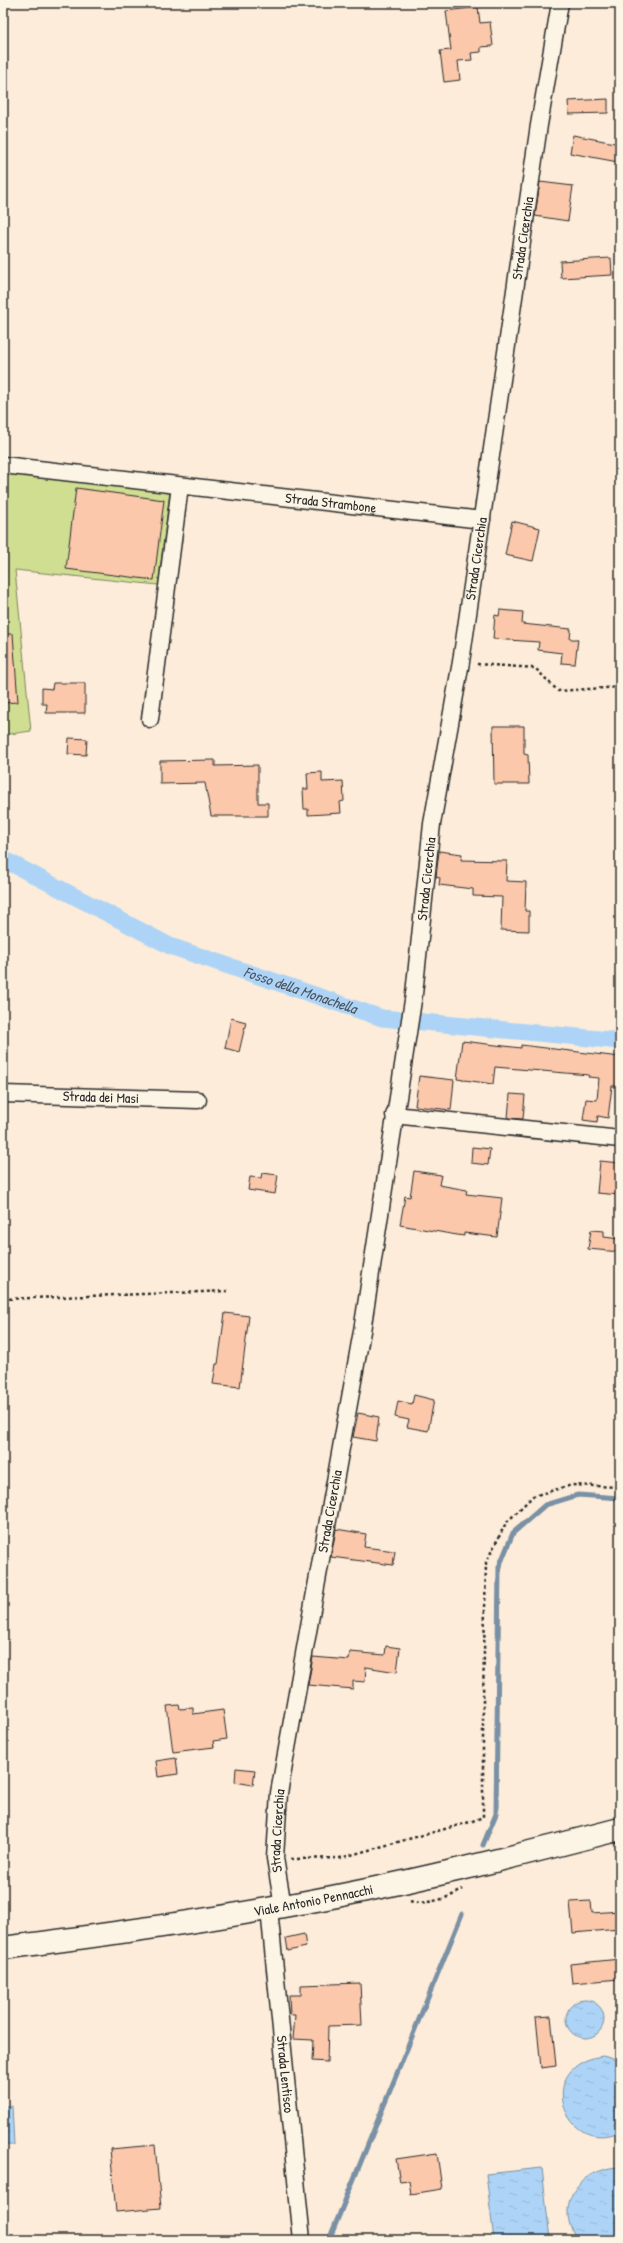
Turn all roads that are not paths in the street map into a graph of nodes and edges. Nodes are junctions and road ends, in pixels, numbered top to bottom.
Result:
1 (560, 3) edge
2 (3, 465) edge
3 (180, 486) junction
4 (482, 520) junction
5 (150, 719) dead end
6 (3, 1094) edge
7 (198, 1100) dead end
8 (394, 1115) junction
9 (620, 1139) edge
10 (620, 1829) edge
11 (276, 1908) junction
12 (3, 1948) edge
13 (302, 2240) edge

1 - 4 street, Strada Cicerchia
2 - 3 street, Strada Strambone
3 - 4 street, Strada Strambone
3 - 5 street
4 - 8 street, Strada Cicerchia
6 - 7 street, Strada dei Masi
8 - 9 street
8 - 11 street, Strada Cicerchia
10 - 11 main road, Viale Antonio Pennacchi
11 - 12 main road, Viale Antonio Pennacchi
11 - 13 street, Strada Lentisco

